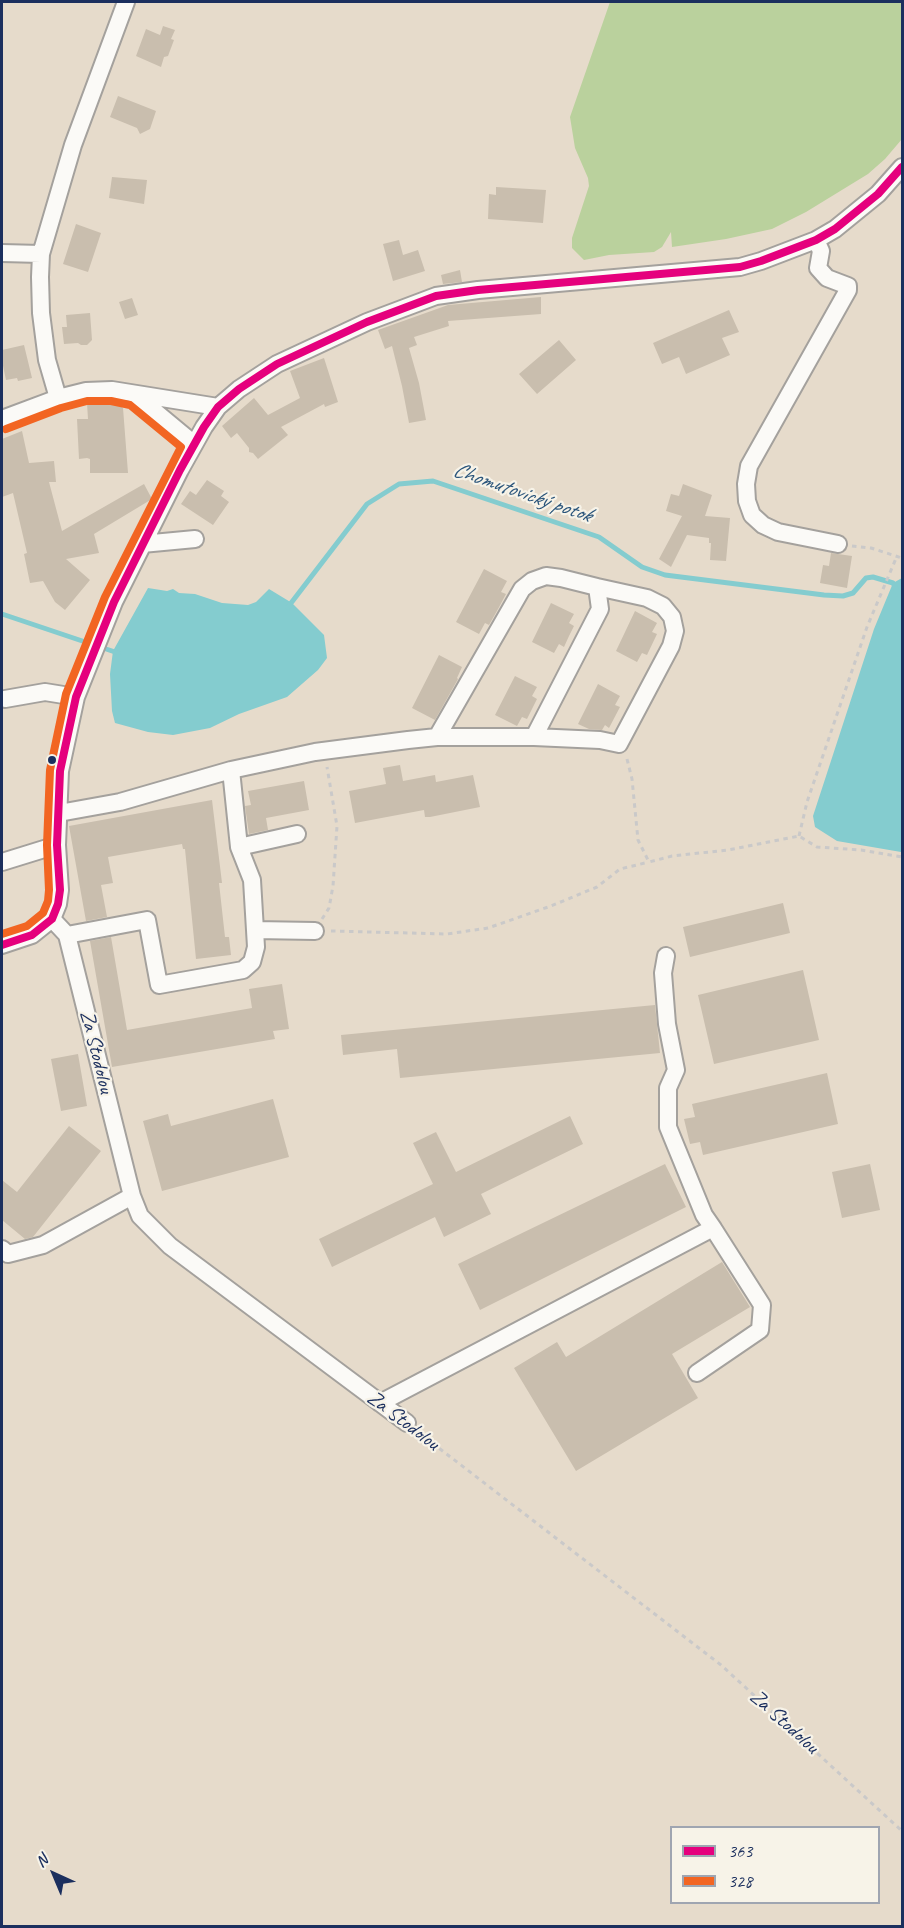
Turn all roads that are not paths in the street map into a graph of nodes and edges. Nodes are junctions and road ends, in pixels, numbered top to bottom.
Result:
1 (126, 2) edge
2 (903, 167) edge
3 (816, 240) junction
4 (2, 253) edge
5 (41, 254) junction
6 (135, 395) junction
7 (58, 398) junction
8 (218, 407) junction
9 (2, 419) edge
10 (195, 444) junction
11 (195, 538) dead end
12 (142, 544) junction
13 (838, 544) road end
14 (597, 587) junction
15 (76, 697) junction
16 (5, 699) dead end
17 (437, 737) junction
18 (534, 737) junction
19 (231, 770) junction
20 (59, 813) junction
21 (297, 834) dead end
22 (57, 845) junction
23 (239, 847) junction
24 (2, 862) edge
25 (52, 919) junction
26 (255, 930) junction
27 (315, 931) road end
28 (67, 934) junction
29 (2, 945) edge
30 (666, 956) dead end
31 (132, 1196) junction
32 (713, 1228) junction
33 (2, 1249) edge
34 (697, 1373) dead end
35 (380, 1403) junction
36 (407, 1423) road end

1 - 5 street
2 - 3 street
3 - 8 street
3 - 13 street
4 - 5 street
5 - 7 street
6 - 7 street
6 - 8 street
6 - 10 street
7 - 9 street
8 - 10 street
10 - 12 street
11 - 12 street
12 - 15 street
14 - 17 street
14 - 18 street
14 - 18 street
15 - 16 street
15 - 20 street
17 - 18 street
17 - 19 street
19 - 20 street
19 - 23 street
20 - 22 street
21 - 23 street
22 - 24 street
22 - 25 street
23 - 26 street
25 - 28 street
25 - 29 street
26 - 27 street
26 - 28 street
28 - 31 street, Za Stodolou
30 - 32 street
31 - 33 street
31 - 35 street, Za Stodolou
32 - 34 street
32 - 35 street
35 - 36 street, Za Stodolou

